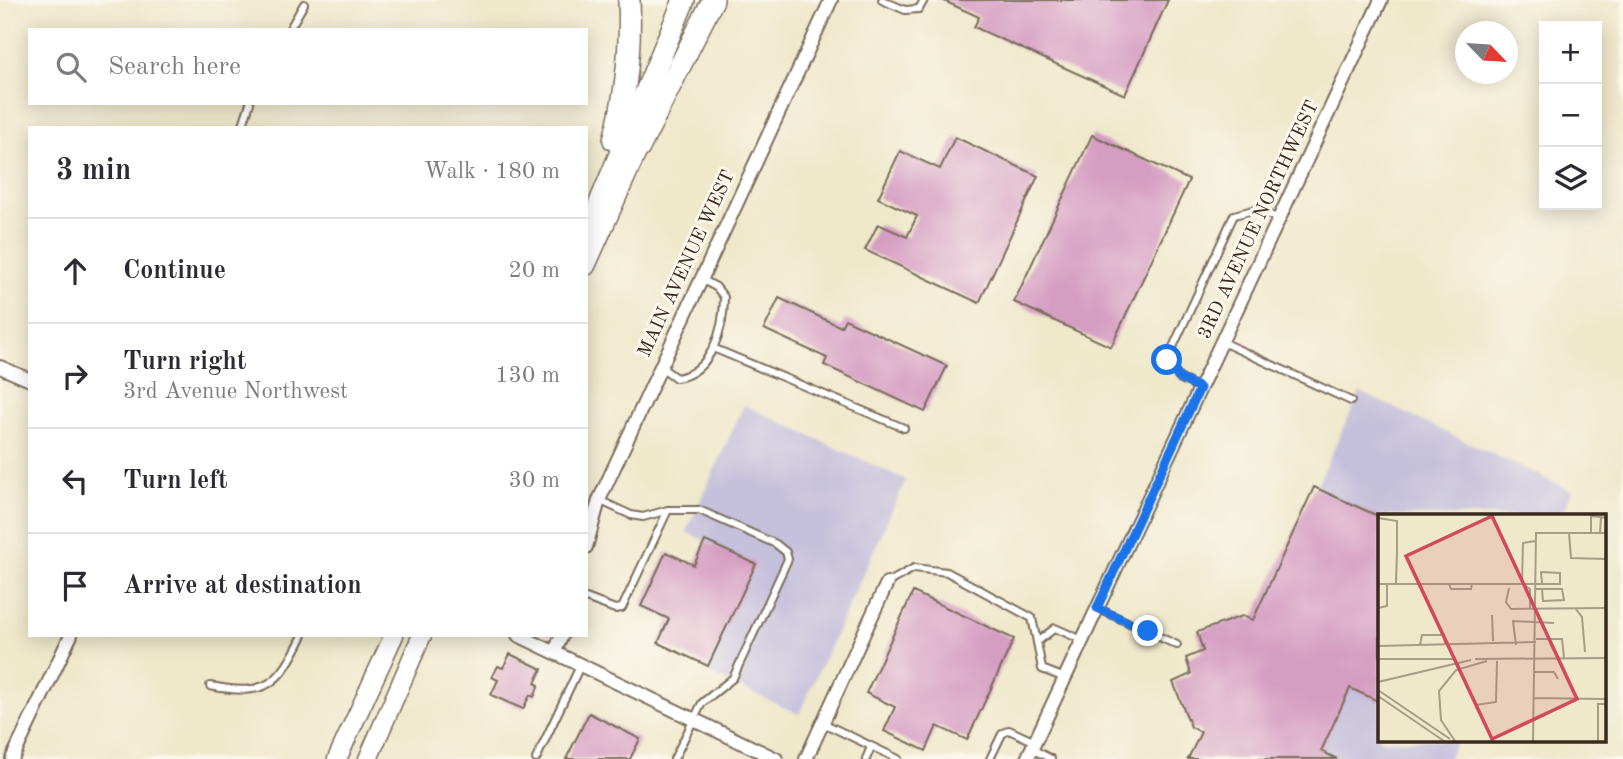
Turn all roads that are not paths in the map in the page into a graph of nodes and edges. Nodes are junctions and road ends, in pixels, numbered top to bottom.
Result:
1 (629, 0) edge
2 (685, 0) edge
3 (713, 0) edge
4 (831, 0) edge
5 (882, 0) edge
6 (924, 0) edge
7 (1381, 0) edge
8 (304, 4) dead end
9 (290, 28) edge
10 (249, 105) edge
11 (243, 126) edge
12 (639, 148) junction
13 (1279, 219) junction
14 (588, 229) edge
15 (588, 230) edge
16 (588, 263) edge
17 (701, 279) junction
18 (1222, 341) junction
19 (713, 348) junction
20 (0, 367) edge
21 (660, 367) junction
22 (28, 379) edge
23 (1200, 388) junction
24 (1351, 401) dead end
25 (905, 428) dead end
26 (599, 500) junction
27 (668, 510) junction
28 (588, 540) edge
29 (887, 583) joint
30 (588, 599) edge
31 (1097, 608) junction
32 (70, 637) edge
33 (302, 637) edge
34 (393, 637) edge
35 (421, 637) edge
36 (523, 637) edge
37 (561, 637) edge
38 (1082, 640) junction
39 (1037, 642) junction
40 (1177, 645) dead end
41 (555, 651) junction
42 (581, 664) junction
43 (1065, 678) junction
44 (210, 686) dead end
45 (693, 719) junction
46 (823, 723) junction
47 (872, 747) junction
48 (1031, 750) edge
49 (12, 759) edge
50 (337, 759) edge
51 (368, 759) edge
52 (536, 759) edge
53 (674, 759) edge
54 (776, 759) edge
55 (806, 759) edge
56 (866, 759) edge
57 (898, 759) edge
58 (990, 759) edge
59 (1051, 759) edge

1 - 14 highway
2 - 12 highway
2 - 15 highway
3 - 12 highway
4 - 17 street, MAIN AVENUE WEST
5 - 6 lane
7 - 13 street, 3RD AVENUE NORTHWEST
8 - 9 lane
10 - 11 lane
12 - 16 main road
13 - 18 street, 3RD AVENUE NORTHWEST
13 - 23 lane
17 - 19 lane
17 - 21 street, MAIN AVENUE WEST
18 - 23 street, 3RD AVENUE NORTHWEST
18 - 24 lane
19 - 21 lane
19 - 25 lane
20 - 22 street
21 - 26 street, MAIN AVENUE WEST
23 - 31 street, 3RD AVENUE NORTHWEST
26 - 27 lane
26 - 28 street, MAIN AVENUE WEST
27 - 30 lane
27 - 45 lane
29 - 39 lane
29 - 46 street
31 - 38 street, 3RD AVENUE NORTHWEST
31 - 40 lane
32 - 49 street
33 - 44 lane
34 - 50 main road
35 - 51 main road
36 - 41 street
37 - 41 street
38 - 39 lane
38 - 43 street, 3RD AVENUE NORTHWEST
39 - 43 lane
41 - 42 street
42 - 45 street
42 - 52 lane
43 - 48 street, 3RD AVENUE NORTHWEST
45 - 53 lane
45 - 54 street
46 - 47 lane
46 - 55 street
47 - 56 lane
47 - 57 lane
48 - 58 lane
48 - 59 lane

